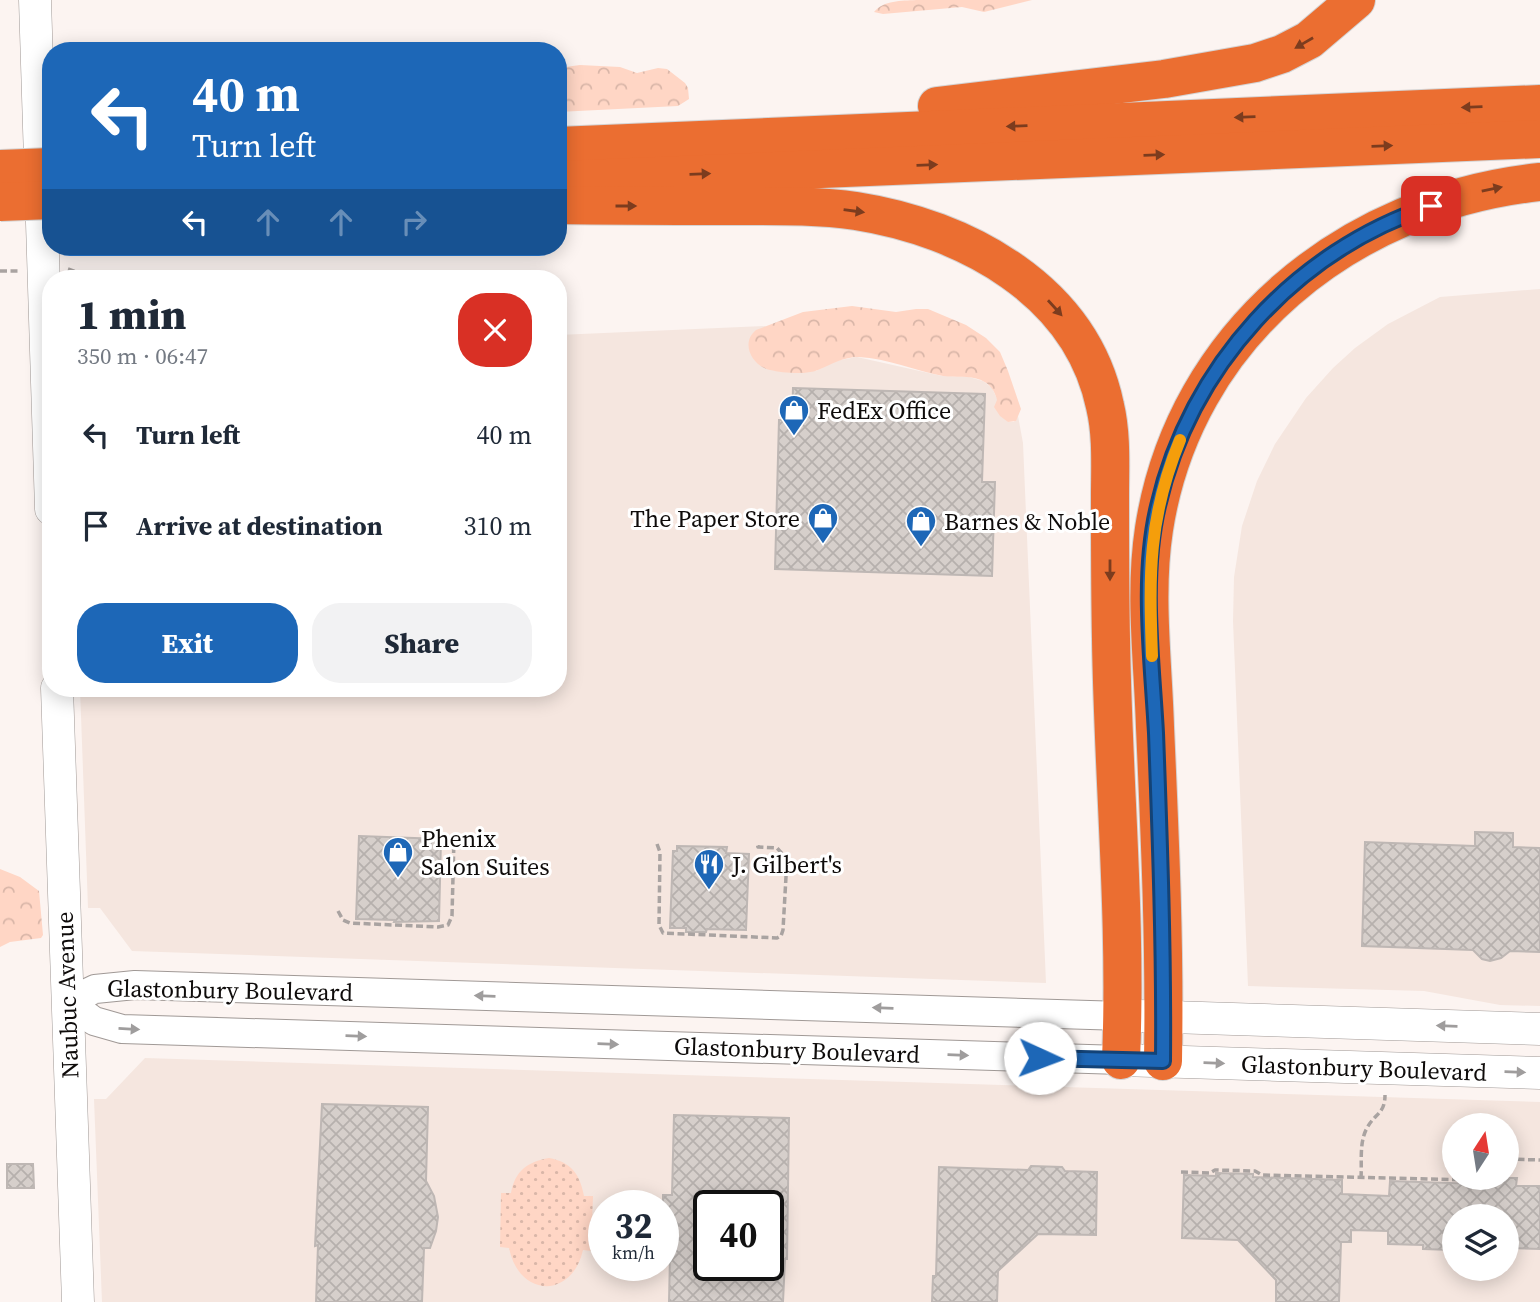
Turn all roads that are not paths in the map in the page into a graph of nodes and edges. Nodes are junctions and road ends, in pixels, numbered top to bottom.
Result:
1 (35, 0) edge
2 (1356, 0) edge
3 (1540, 104) edge
4 (732, 138) junction
5 (1540, 139) edge
6 (567, 146) edge
7 (42, 167) edge
8 (0, 169) edge
9 (567, 180) edge
10 (1540, 182) edge
11 (42, 200) edge
12 (0, 202) edge
13 (567, 205) edge
14 (42, 223) edge
15 (57, 697) edge
16 (532, 998) junction
17 (574, 999) junction
18 (68, 1002) junction
19 (1123, 1016) junction
20 (1164, 1017) junction
21 (1540, 1029) edge
22 (531, 1041) junction
23 (572, 1043) junction
24 (1121, 1060) junction
25 (1163, 1061) junction
26 (1540, 1073) edge
27 (78, 1302) edge

1 - 14 main road
2 -> 4 highway
3 -> 4 highway
4 - 6 highway
9 -> 5 highway
7 - 8 highway, bridge
20 -> 10 highway
11 - 12 highway, bridge
13 -> 19 highway
15 - 18 main road, Naubuc Avenue
16 - 17 street, Glastonbury Boulevard
16 -> 18 street, Glastonbury Boulevard
16 - 22 street
19 -> 17 street, Glastonbury Boulevard
17 - 23 street
18 -> 22 street, Glastonbury Boulevard
18 - 27 main road, Naubuc Avenue
19 - 20 main road, Glastonbury Boulevard
19 - 24 highway
21 -> 20 main road, Glastonbury Boulevard
20 - 25 highway
22 - 23 street, Glastonbury Boulevard
23 -> 24 street, Glastonbury Boulevard
24 - 25 main road, Glastonbury Boulevard
25 -> 26 main road, Glastonbury Boulevard

